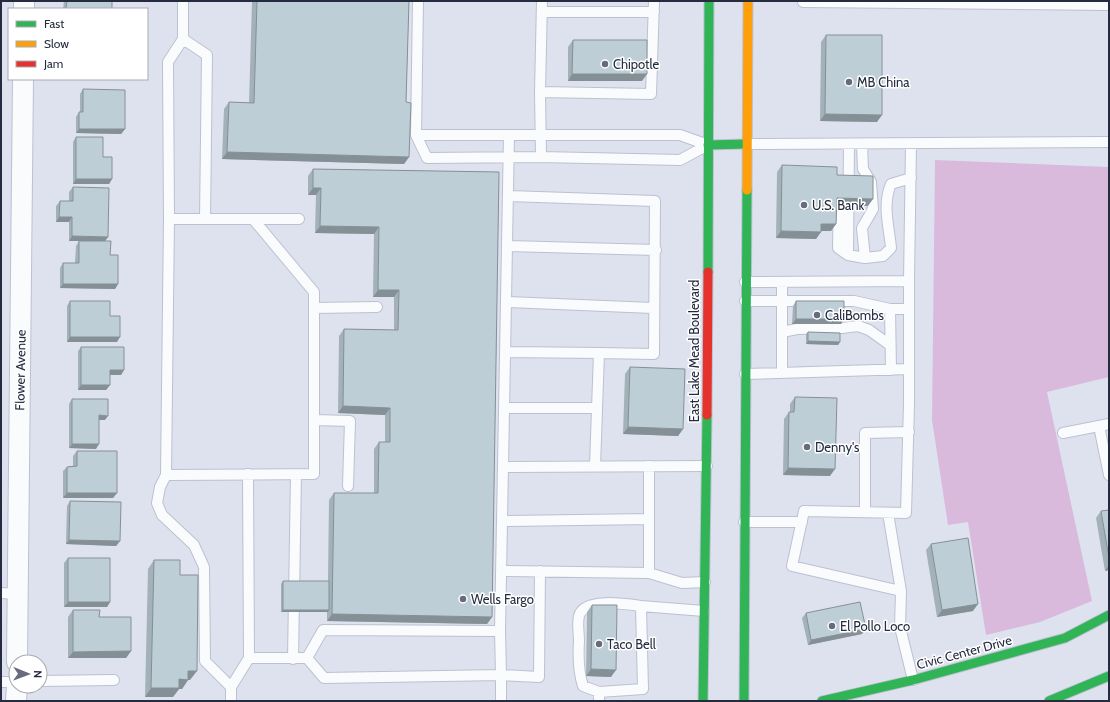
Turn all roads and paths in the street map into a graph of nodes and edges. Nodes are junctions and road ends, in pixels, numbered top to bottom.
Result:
1 (183, 1) edge
2 (418, 1) edge
3 (542, 1) edge
4 (654, 1) edge
5 (709, 1) edge
6 (748, 1) edge
7 (803, 2) dead end
8 (1109, 5) edge
9 (542, 12) junction
10 (654, 12) junction
11 (183, 39) junction
12 (24, 80) edge
13 (540, 92) junction
14 (416, 135) junction
15 (509, 135) junction
16 (541, 136) junction
17 (1109, 142) edge
18 (746, 144) junction
19 (849, 144) junction
20 (862, 144) junction
21 (912, 144) junction
22 (708, 145) junction
23 (510, 157) junction
24 (541, 157) junction
25 (911, 178) junction
26 (509, 196) junction
27 (169, 219) junction
28 (205, 219) junction
29 (253, 219) junction
30 (299, 219) dead end
31 (508, 246) junction
32 (656, 250) junction
33 (865, 258) junction
34 (909, 281) junction
35 (745, 282) junction
36 (782, 282) junction
37 (745, 301) junction
38 (782, 301) junction
39 (507, 302) junction
40 (377, 307) dead end
41 (314, 308) junction
42 (653, 308) junction
43 (890, 309) junction
44 (909, 309) junction
45 (782, 332) junction
46 (890, 345) junction
47 (506, 352) junction
48 (599, 353) junction
49 (909, 369) junction
50 (891, 370) junction
51 (782, 372) junction
52 (745, 374) junction
53 (505, 408) junction
54 (597, 408) junction
55 (314, 420) junction
56 (1104, 425) edge
57 (909, 432) junction
58 (1063, 434) dead end
59 (503, 466) junction
60 (595, 466) junction
61 (649, 466) junction
62 (707, 466) junction
63 (248, 474) junction
64 (296, 474) junction
65 (166, 475) junction
66 (1109, 475) edge
67 (348, 486) dead end
68 (865, 512) junction
69 (888, 513) junction
70 (649, 519) junction
71 (502, 521) junction
72 (744, 522) junction
73 (802, 522) junction
74 (501, 571) junction
75 (540, 571) junction
76 (649, 573) junction
77 (705, 582) junction
78 (901, 591) junction
79 (9, 594) edge
80 (641, 606) junction
81 (704, 611) junction
82 (1109, 615) edge
83 (500, 631) junction
84 (16, 654) edge
85 (249, 658) junction
86 (307, 658) junction
87 (293, 659) junction
88 (501, 675) junction
89 (1109, 676) edge
90 (114, 680) dead end
91 (913, 680) junction
92 (48, 681) edge
93 (231, 687) junction
94 (599, 696) edge
95 (231, 701) edge
96 (502, 701) edge
97 (703, 701) edge
98 (744, 701) edge
99 (822, 701) edge
100 (1049, 701) edge

1 - 11 lane
2 - 14 lane
3 - 9 lane
4 - 10 lane
5 - 22 main road, East Lake Mead Boulevard
6 - 18 main road
7 - 8 lane
9 - 10 lane
9 - 13 lane
10 - 13 lane
11 - 27 lane
11 - 28 lane
12 - 79 street, Flower Avenue
13 - 16 lane
14 - 15 lane
14 - 23 lane
15 - 16 lane
15 - 23 lane
16 - 22 lane
16 - 24 lane
17 - 21 lane
18 - 19 lane
18 - 22 main road
18 - 35 main road
19 - 20 lane
19 - 33 lane
20 - 21 lane
20 - 33 lane
21 - 25 lane
22 - 24 lane
22 - 62 main road, East Lake Mead Boulevard
23 - 24 lane
23 - 26 lane
25 - 33 lane
25 - 34 lane
26 - 31 lane
26 - 32 lane
27 - 28 lane
27 - 65 lane
28 - 29 lane
29 - 30 lane
29 - 41 lane
31 - 32 lane
31 - 39 lane
32 - 42 lane
34 - 36 lane
34 - 44 lane
35 - 36 lane
35 - 37 main road
36 - 38 lane
37 - 38 lane
37 - 52 main road
38 - 43 lane
38 - 45 lane
39 - 42 lane
39 - 47 lane
40 - 41 lane
41 - 55 lane
42 - 48 lane
43 - 44 lane
43 - 46 lane
44 - 49 lane
45 - 46 lane
45 - 51 lane
46 - 50 lane
47 - 48 lane
47 - 53 lane
48 - 54 lane
49 - 50 lane
49 - 57 lane
50 - 51 lane
51 - 52 lane
52 - 72 main road
53 - 54 lane
53 - 59 lane
54 - 60 lane
55 - 64 lane
55 - 67 lane
56 - 58 lane
56 - 66 lane
57 - 68 lane
57 - 69 lane
59 - 60 lane
59 - 71 lane
60 - 61 lane
61 - 62 lane
61 - 70 lane
62 - 77 main road, East Lake Mead Boulevard
63 - 64 lane
63 - 65 lane
63 - 85 lane
64 - 87 lane
65 - 93 lane
68 - 69 lane
68 - 73 lane
69 - 78 lane
70 - 71 lane
70 - 76 lane
71 - 74 lane
72 - 73 lane
72 - 98 main road
73 - 78 lane
74 - 75 lane
74 - 83 lane
75 - 76 lane
75 - 88 lane
76 - 77 lane
77 - 81 main road, East Lake Mead Boulevard
78 - 91 lane
79 - 84 street, Flower Avenue
80 - 81 lane
80 - 94 lane
80 - 94 lane
81 - 97 main road, East Lake Mead Boulevard
82 - 91 main road, Civic Center Drive
83 - 86 lane
83 - 88 lane
85 - 87 lane
85 - 93 lane
86 - 87 lane
86 - 88 lane
88 - 96 lane
89 - 100 main road
90 - 92 lane
91 - 99 main road, Civic Center Drive
93 - 95 lane

